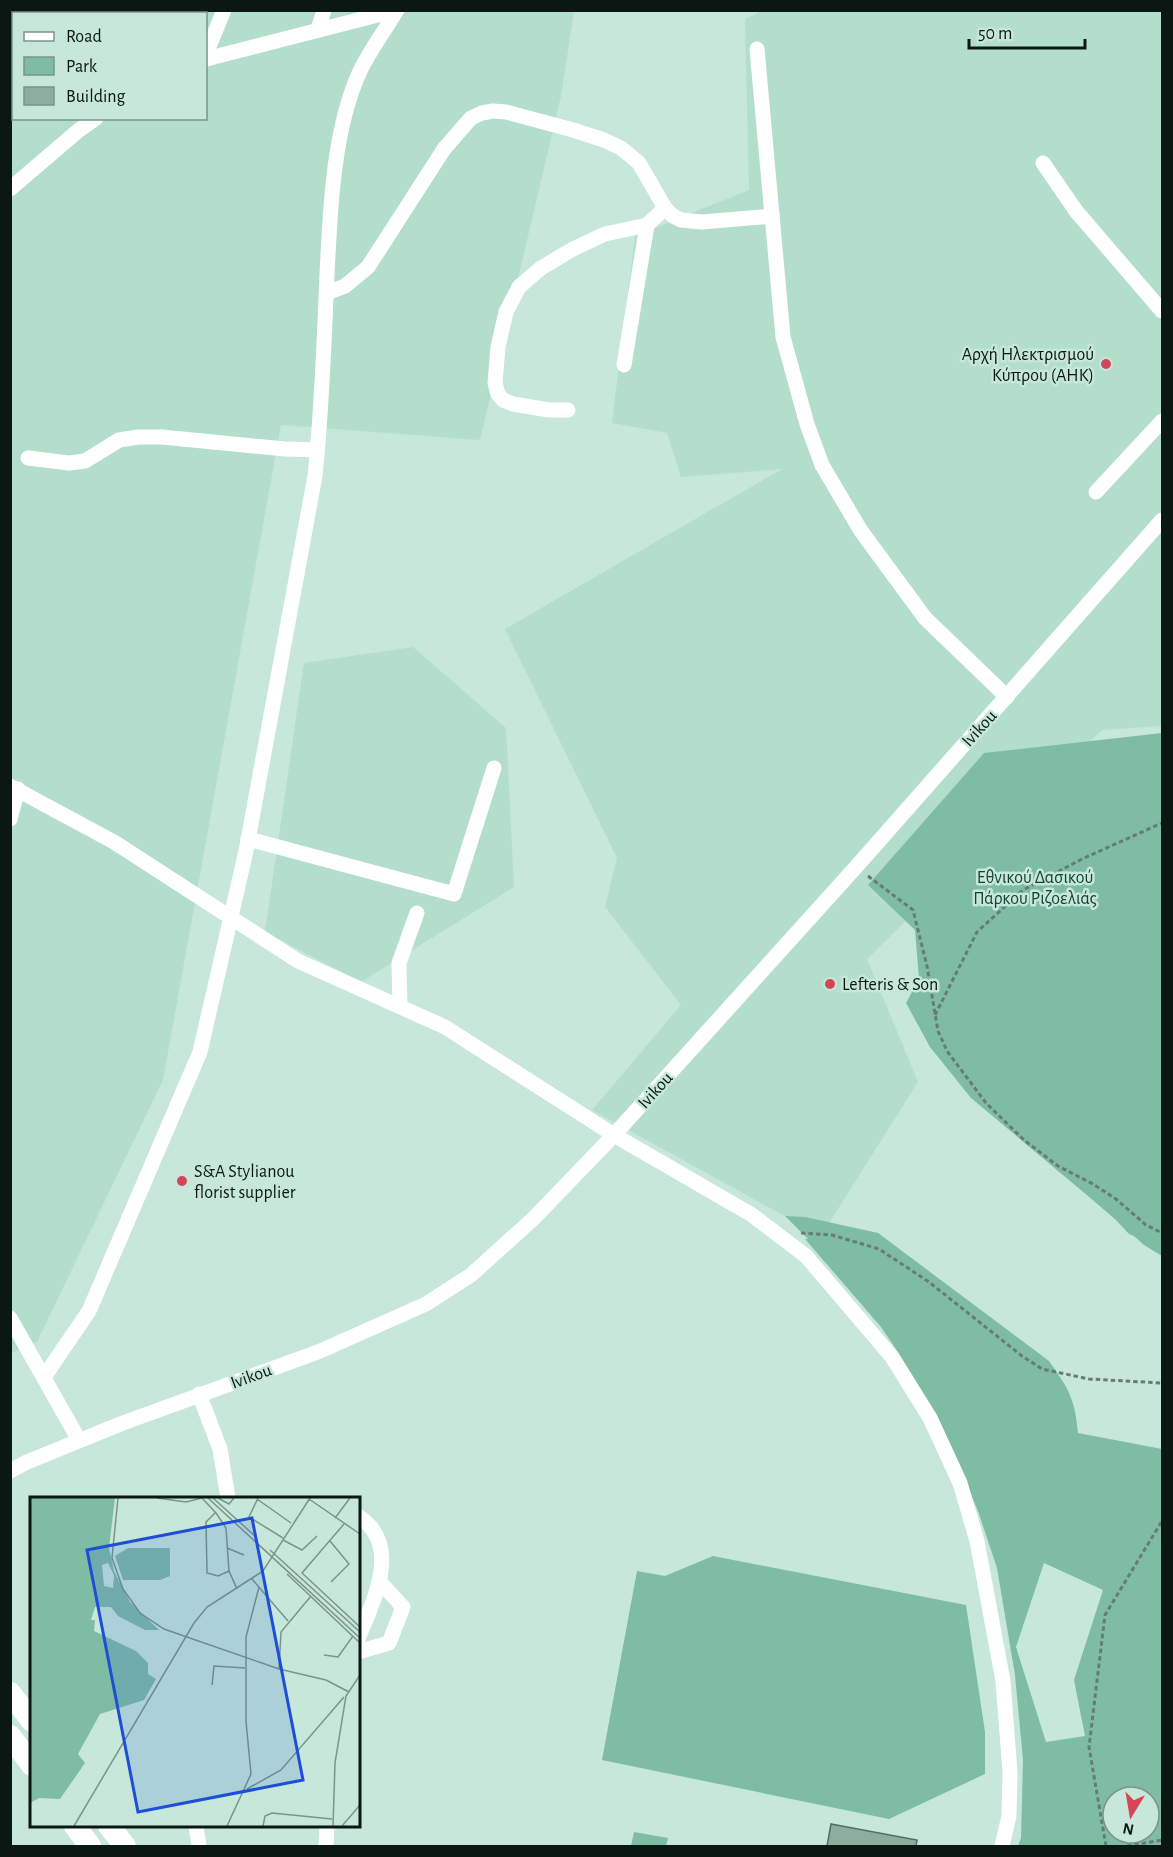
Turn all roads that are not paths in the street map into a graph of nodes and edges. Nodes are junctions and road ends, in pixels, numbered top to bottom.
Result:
1 (224, 10) edge
2 (324, 10) edge
3 (397, 10) edge
4 (318, 30) junction
5 (758, 49) dead end
6 (207, 52) edge
7 (207, 59) edge
8 (93, 120) edge
9 (1042, 163) dead end
10 (10, 189) edge
11 (665, 208) junction
12 (772, 216) junction
13 (647, 225) junction
14 (327, 293) junction
15 (1162, 311) edge
16 (624, 365) dead end
17 (568, 410) dead end
18 (1162, 422) edge
19 (317, 450) junction
20 (28, 458) dead end
21 (1096, 492) dead end
22 (1162, 520) edge
23 (1007, 697) junction
24 (494, 768) dead end
25 (14, 788) edge
26 (10, 819) edge
27 (248, 839) junction
28 (417, 913) dead end
29 (231, 918) junction
30 (400, 1006) junction
31 (614, 1135) junction
32 (10, 1318) edge
33 (44, 1377) junction
34 (199, 1394) junction
35 (79, 1440) junction
36 (10, 1471) edge
37 (228, 1497) edge
38 (360, 1518) edge
39 (381, 1583) junction
40 (360, 1634) edge
41 (360, 1651) edge
42 (10, 1693) edge
43 (30, 1718) edge
44 (10, 1736) edge
45 (30, 1762) edge
46 (76, 1827) edge
47 (110, 1827) edge
48 (196, 1827) edge
49 (327, 1827) edge
50 (90, 1846) edge
51 (125, 1846) edge
52 (199, 1846) edge
53 (326, 1846) edge
54 (1002, 1846) edge

1 - 6 street
2 - 4 street
3 - 4 street
3 - 14 street
4 - 7 street
5 - 12 street
8 - 10 street
9 - 15 street
11 - 12 street
11 - 13 street
11 - 14 street
12 - 23 street
13 - 16 street
13 - 17 street
14 - 19 street
18 - 21 street
19 - 20 street
19 - 27 street
22 - 23 street, Ivikou
23 - 31 street, Ivikou
24 - 27 street
25 - 26 street
25 - 29 street
27 - 29 street
28 - 30 street
29 - 30 street
29 - 33 street
30 - 31 street
31 - 34 street, Ivikou
31 - 54 street
32 - 33 street
33 - 35 street
34 - 35 street, Ivikou
34 - 37 street
35 - 36 street, Ivikou
38 - 39 street
39 - 40 street
39 - 41 street
42 - 43 highway
44 - 45 highway
46 - 50 highway
47 - 51 highway
48 - 52 street
49 - 53 street

